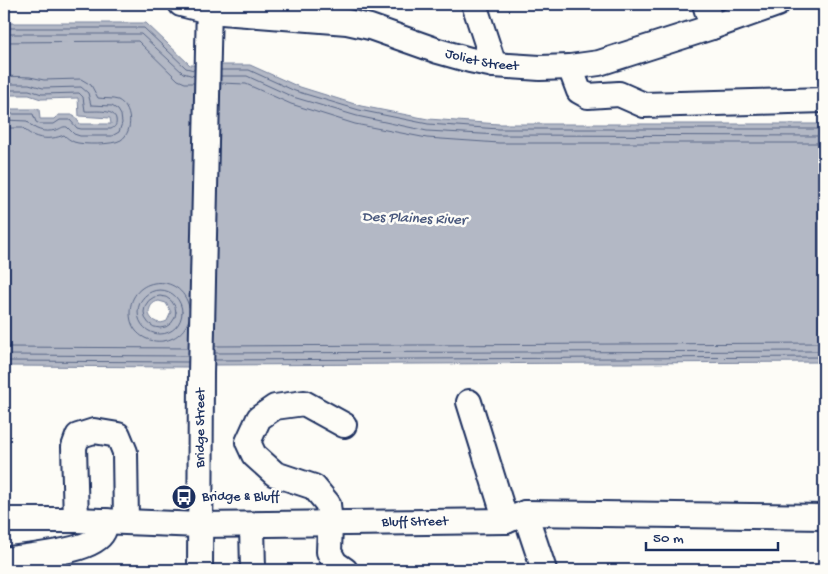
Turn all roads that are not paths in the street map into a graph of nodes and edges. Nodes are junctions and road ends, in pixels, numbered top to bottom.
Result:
1 (181, 4) edge
2 (474, 4) edge
3 (705, 4) edge
4 (772, 5) edge
5 (209, 8) edge
6 (712, 27) junction
7 (494, 65) junction
8 (570, 67) junction
9 (824, 100) edge
10 (469, 402) dead end
11 (344, 425) dead end
12 (515, 517) junction
13 (824, 517) edge
14 (4, 520) edge
15 (76, 520) junction
16 (116, 521) junction
17 (330, 524) junction
18 (200, 525) junction
19 (252, 525) junction
20 (4, 560) edge
21 (200, 570) edge
22 (253, 570) edge
23 (345, 570) edge
24 (544, 570) edge

1 - 5 street, Joliet Street
2 - 7 street
3 - 6 street
4 - 6 street, Joliet Street
5 - 7 street, Joliet Street
5 - 18 street, Bridge Street
6 - 8 street, Joliet Street
7 - 8 street, Joliet Street
8 - 9 street
10 - 12 street
11 - 17 street
12 - 13 street, Bluff Street
12 - 17 street, Bluff Street
12 - 24 street
14 - 15 street, Bluff Street
15 - 16 street, Bluff Street
15 - 16 street
16 - 18 street, Bluff Street
16 - 20 street
17 - 19 street, Bluff Street
17 - 23 street
18 - 19 street, Bluff Street
18 - 21 street, Bridge Street
19 - 22 street

